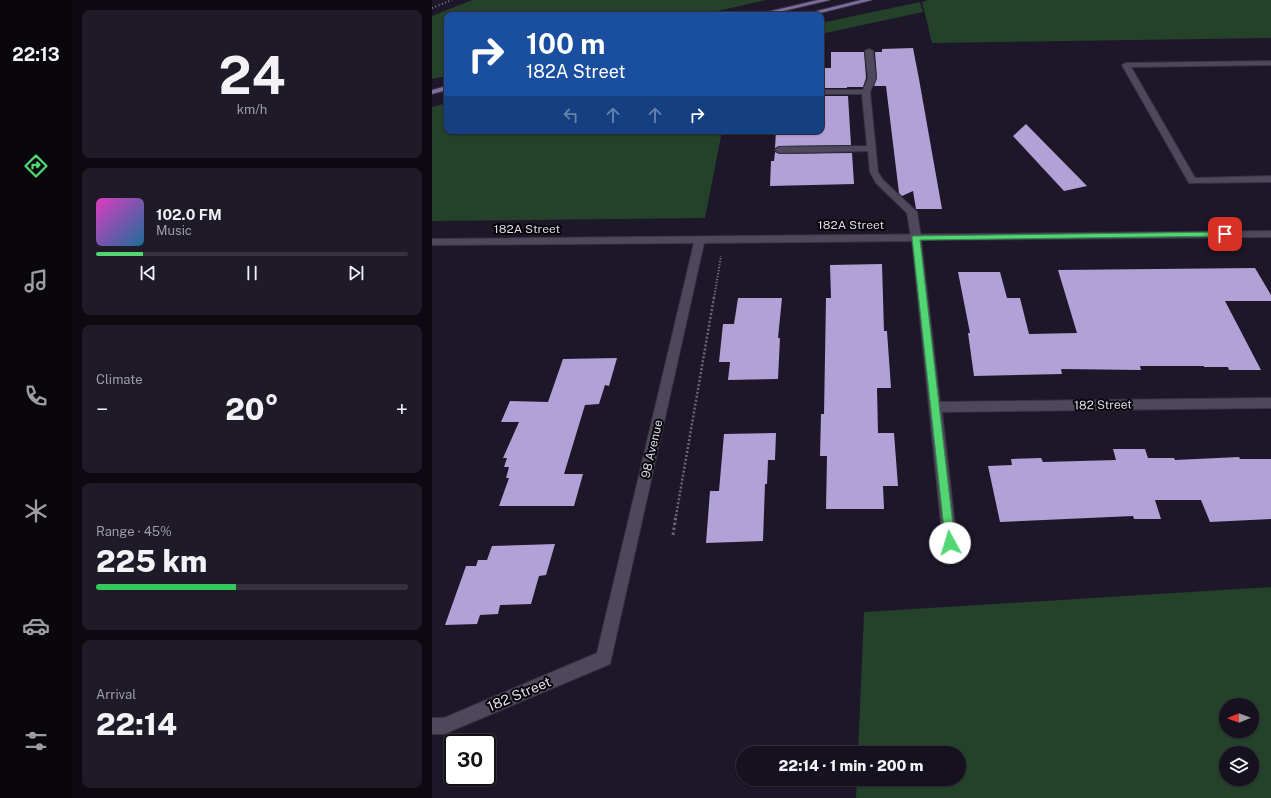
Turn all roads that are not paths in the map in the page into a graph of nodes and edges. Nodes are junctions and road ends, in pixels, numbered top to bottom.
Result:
1 (827, 0) edge
2 (869, 0) edge
3 (771, 12) edge
4 (817, 12) edge
5 (869, 51) dead end
6 (1271, 63) edge
7 (444, 89) edge
8 (432, 92) edge
9 (824, 92) edge
10 (866, 92) junction
11 (872, 148) junction
12 (779, 150) dead end
13 (1271, 179) edge
14 (1271, 234) edge
15 (916, 237) junction
16 (700, 239) junction
17 (432, 242) edge
18 (1271, 403) edge
19 (935, 407) junction
20 (950, 543) dead end
21 (604, 658) joint
22 (432, 726) edge

1 - 3 main road
2 - 4 main road
5 - 10 street
6 - 13 street
7 - 8 main road
9 - 10 street
10 - 11 street
11 - 12 street
11 - 15 street
14 - 15 street, 182A Street
15 - 16 street, 182A Street
15 - 19 street
16 - 17 street, 182A Street
16 - 21 street, 98 Avenue
18 - 19 street, 182 Street
19 - 20 street
21 - 22 street, 182 Street

